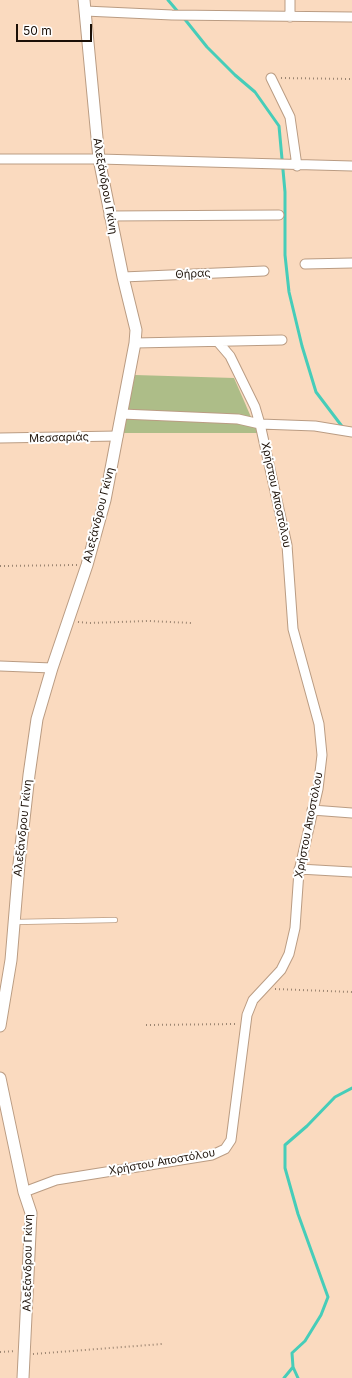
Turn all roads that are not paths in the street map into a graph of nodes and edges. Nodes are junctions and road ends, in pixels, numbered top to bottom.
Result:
1 (290, 0) edge
2 (84, 6) edge
3 (290, 17) junction
4 (352, 17) edge
5 (271, 78) road end
6 (0, 159) edge
7 (99, 159) junction
8 (295, 166) junction
9 (352, 166) edge
10 (279, 214) dead end
11 (109, 216) junction
12 (352, 263) edge
13 (305, 264) dead end
14 (264, 271) dead end
15 (122, 277) junction
16 (282, 340) dead end
17 (218, 342) junction
18 (135, 343) junction
19 (122, 414) junction
20 (260, 424) junction
21 (352, 432) edge
22 (118, 436) junction
23 (0, 438) edge
24 (0, 666) edge
25 (52, 668) junction
26 (312, 810) junction
27 (352, 813) edge
28 (299, 869) junction
29 (352, 872) edge
30 (114, 920) dead end
31 (15, 922) junction
32 (0, 1026) edge
33 (0, 1078) edge
34 (24, 1192) junction
35 (23, 1378) edge

1 - 3 street
2 - 3 street
2 - 7 street, Αλεξάνδρου Γκίνη
3 - 4 street
5 - 8 street
6 - 7 street
7 - 8 street
7 - 11 street, Αλεξάνδρου Γκίνη
8 - 9 street
10 - 11 street
11 - 15 street, Αλεξάνδρου Γκίνη
12 - 13 street
14 - 15 street, Θήρας
15 - 18 street, Αλεξάνδρου Γκίνη
16 - 17 street
17 - 18 street
17 - 20 street, Χρήστου Αποστόλου
18 - 19 street, Αλεξάνδρου Γκίνη
19 - 20 street
19 - 22 street, Αλεξάνδρου Γκίνη
20 - 21 street
20 - 26 street, Χρήστου Αποστόλου
22 - 23 street, Μεσσαριάς
22 - 25 street, Αλεξάνδρου Γκίνη
24 - 25 street
25 - 31 street, Αλεξάνδρου Γκίνη
26 - 27 street
26 - 28 street, Χρήστου Αποστόλου
28 - 29 street
28 - 34 street, Χρήστου Αποστόλου
30 - 31 lane
31 - 32 street, Αλεξάνδρου Γκίνη
33 - 34 street, Αλεξάνδρου Γκίνη
34 - 35 street, Αλεξάνδρου Γκίνη

